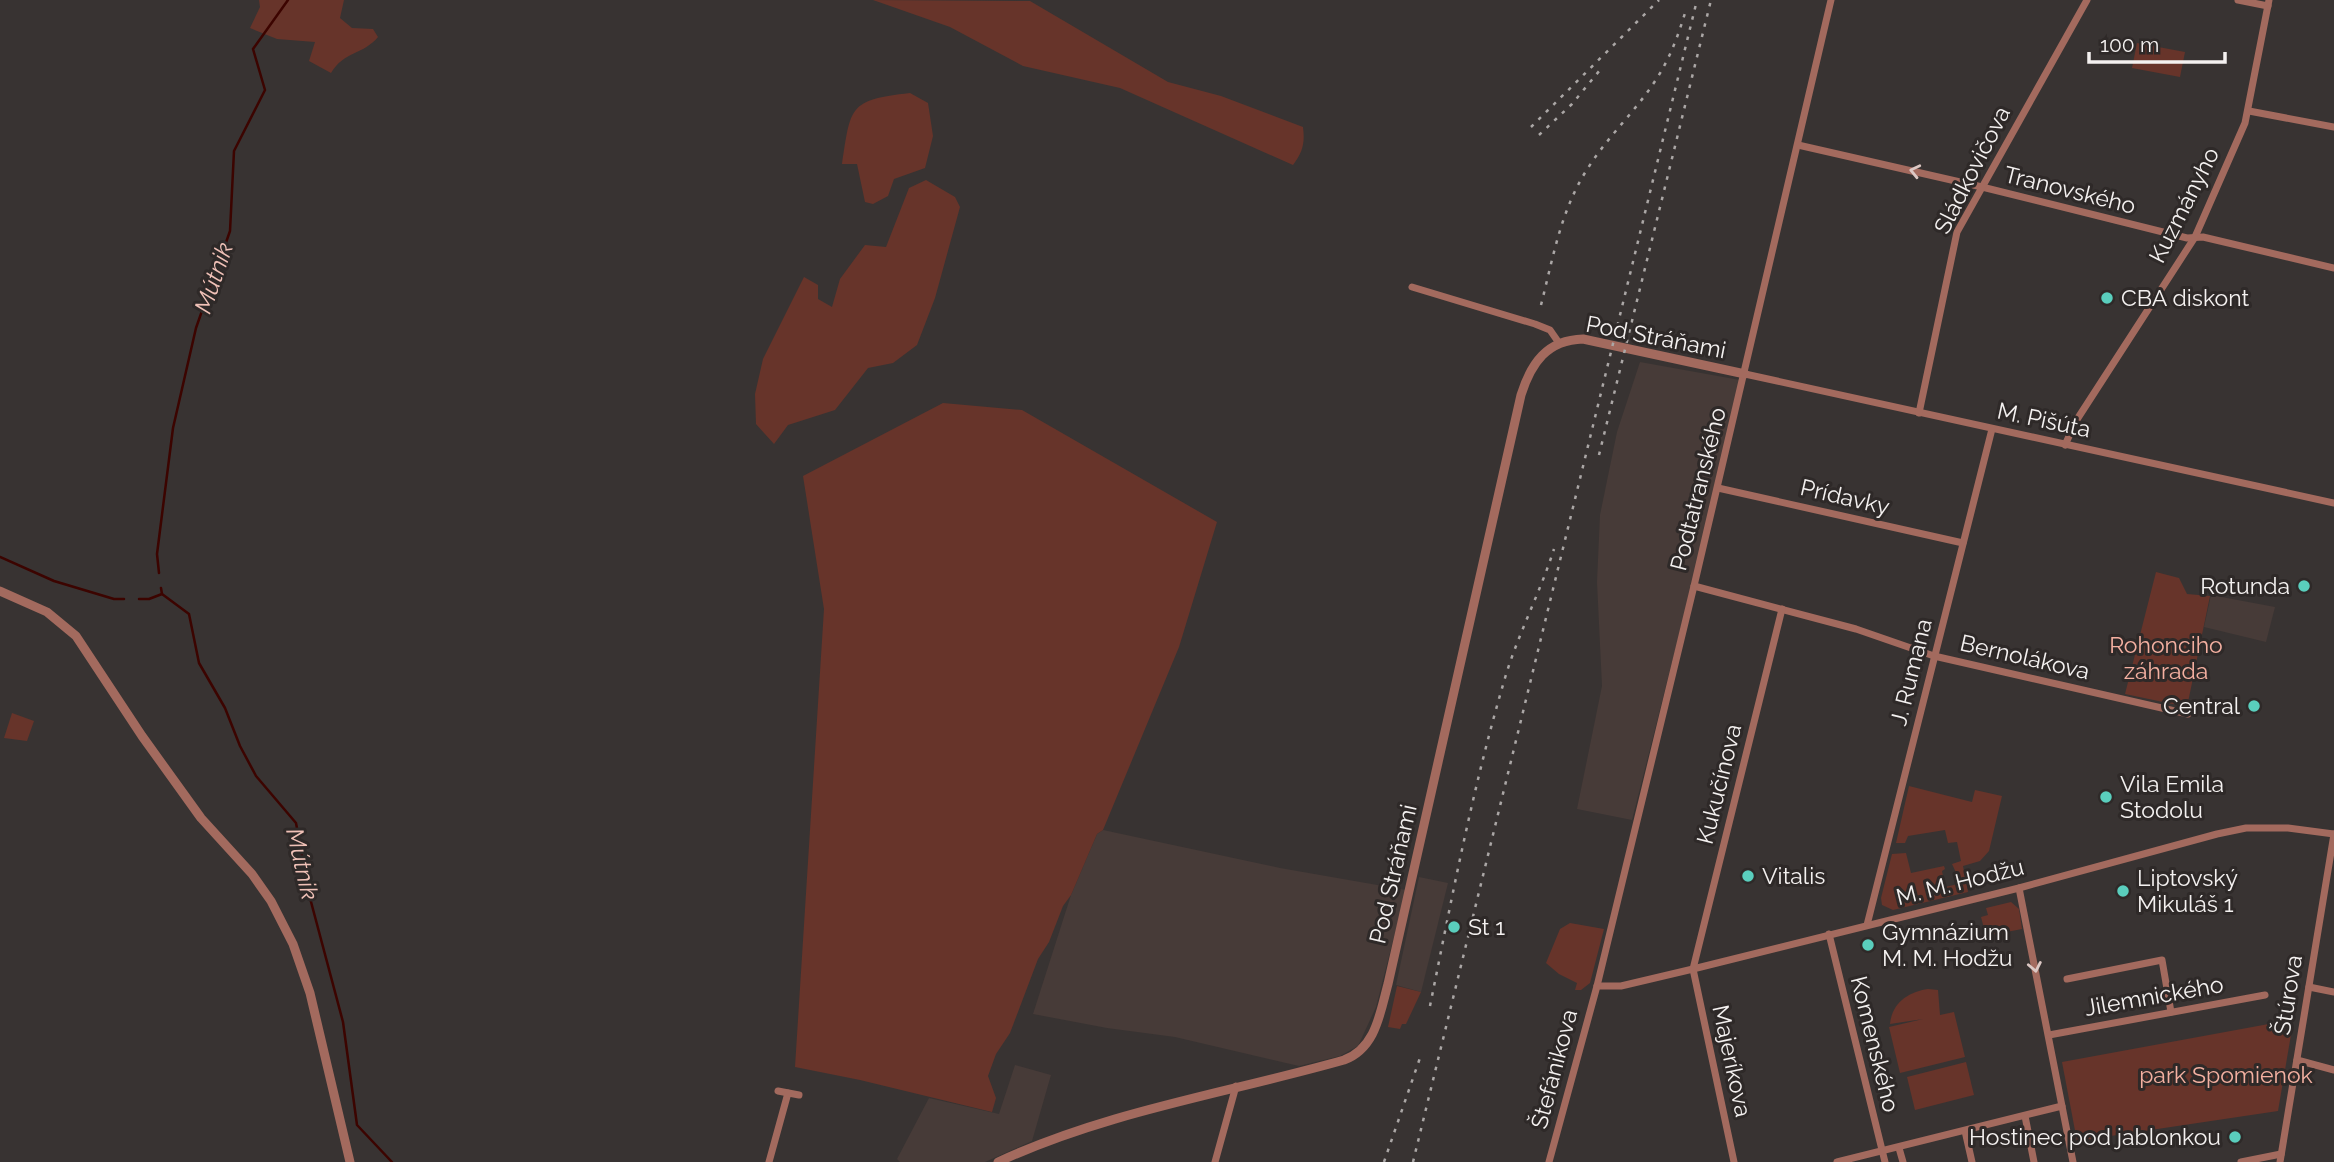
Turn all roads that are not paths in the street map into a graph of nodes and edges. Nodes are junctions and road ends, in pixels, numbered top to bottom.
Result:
1 (1831, 0) edge
2 (2087, 0) edge
3 (2238, 0) edge
4 (2268, 3) edge
5 (2249, 111) junction
6 (2334, 127) edge
7 (1798, 145) junction
8 (1982, 187) junction
9 (2195, 237) junction
10 (2334, 268) edge
11 (1412, 287) dead end
12 (1559, 344) junction
13 (1745, 374) junction
14 (1919, 413) junction
15 (1992, 429) junction
16 (2065, 445) junction
17 (1718, 488) junction
18 (2334, 503) edge
19 (1963, 543) junction
20 (1694, 586) junction
21 (0, 591) edge
22 (1782, 609) junction
23 (1934, 656) junction
24 (2188, 714) dead end
25 (2334, 834) edge
26 (2019, 888) junction
27 (1867, 925) junction
28 (1829, 934) junction
29 (1693, 969) junction
30 (2067, 979) dead end
31 (1597, 986) junction
32 (2309, 987) junction
33 (2334, 992) edge
34 (2265, 995) dead end
35 (2171, 1012) junction
36 (2049, 1035) junction
37 (2297, 1060) junction
38 (2334, 1070) edge
39 (1236, 1086) junction
40 (778, 1091) dead end
41 (788, 1093) junction
42 (799, 1095) dead end
43 (2062, 1106) junction
44 (2025, 1116) junction
45 (1965, 1131) junction
46 (1899, 1148) junction
47 (1882, 1152) junction
48 (2281, 1158) edge
49 (351, 1162) edge
50 (769, 1162) edge
51 (998, 1162) edge
52 (1215, 1162) edge
53 (1549, 1162) edge
54 (1734, 1162) edge
55 (1837, 1162) edge
56 (1885, 1162) edge
57 (1903, 1162) edge
58 (1972, 1162) edge
59 (2034, 1162) edge
60 (2073, 1162) edge
61 (2241, 1162) edge

1 - 7 street, Podtatranského
2 - 8 street, Sládkovičova
3 - 4 street
4 - 5 street, Kuzmányho
5 - 6 street
5 - 9 street, Kuzmányho
8 -> 7 street, Tranovského
7 - 13 street, Podtatranského
8 - 9 street, Tranovského
8 - 14 street, Sládkovičova
9 - 10 street, Tranovského
9 - 16 street, Kuzmányho
11 - 12 street, Pod Stráňami
12 - 13 street, Pod Stráňami
12 - 39 street, Pod Stráňami
13 - 14 street, M. Pišúta
13 - 17 street, Podtatranského
14 - 15 street, M. Pišúta
15 - 16 street, M. Pišúta
15 - 19 street, J. Rumana
16 - 18 street, M. Pišúta
17 - 19 street, Prídavky
17 - 20 street, Podtatranského
19 - 23 street, J. Rumana
20 - 22 street, Bernolákova
20 - 31 street, Podtatranského
21 - 49 street
22 - 23 street, Bernolákova
22 - 29 street, Kukučínova
23 - 24 street, Bernolákova
23 - 27 street, J. Rumana
25 - 26 street, M. M. Hodžu
25 - 32 street, Štúrova
26 - 27 street, M. M. Hodžu
26 -> 36 street
27 - 28 street, M. M. Hodžu
28 - 29 street, M. M. Hodžu
28 - 47 street, Komenského
29 - 31 street, M. M. Hodžu
29 - 54 street, Majeríkova
30 - 35 street
31 - 53 street, Štefánikova
32 - 33 street
32 - 37 street, Štúrova
34 - 35 street, Jilemnického
35 - 36 street, Jilemnického
36 - 43 street
37 - 38 street
37 - 48 street, Štúrova
39 - 51 street, Pod Stráňami
39 - 52 street
40 - 41 street
41 - 42 street
41 - 50 street
43 - 44 street
43 - 60 street
44 - 45 street
44 - 59 street
45 - 46 street
45 - 58 street
46 - 47 street
46 - 57 street
47 - 55 street
47 - 56 street, Komenského
48 - 61 street

